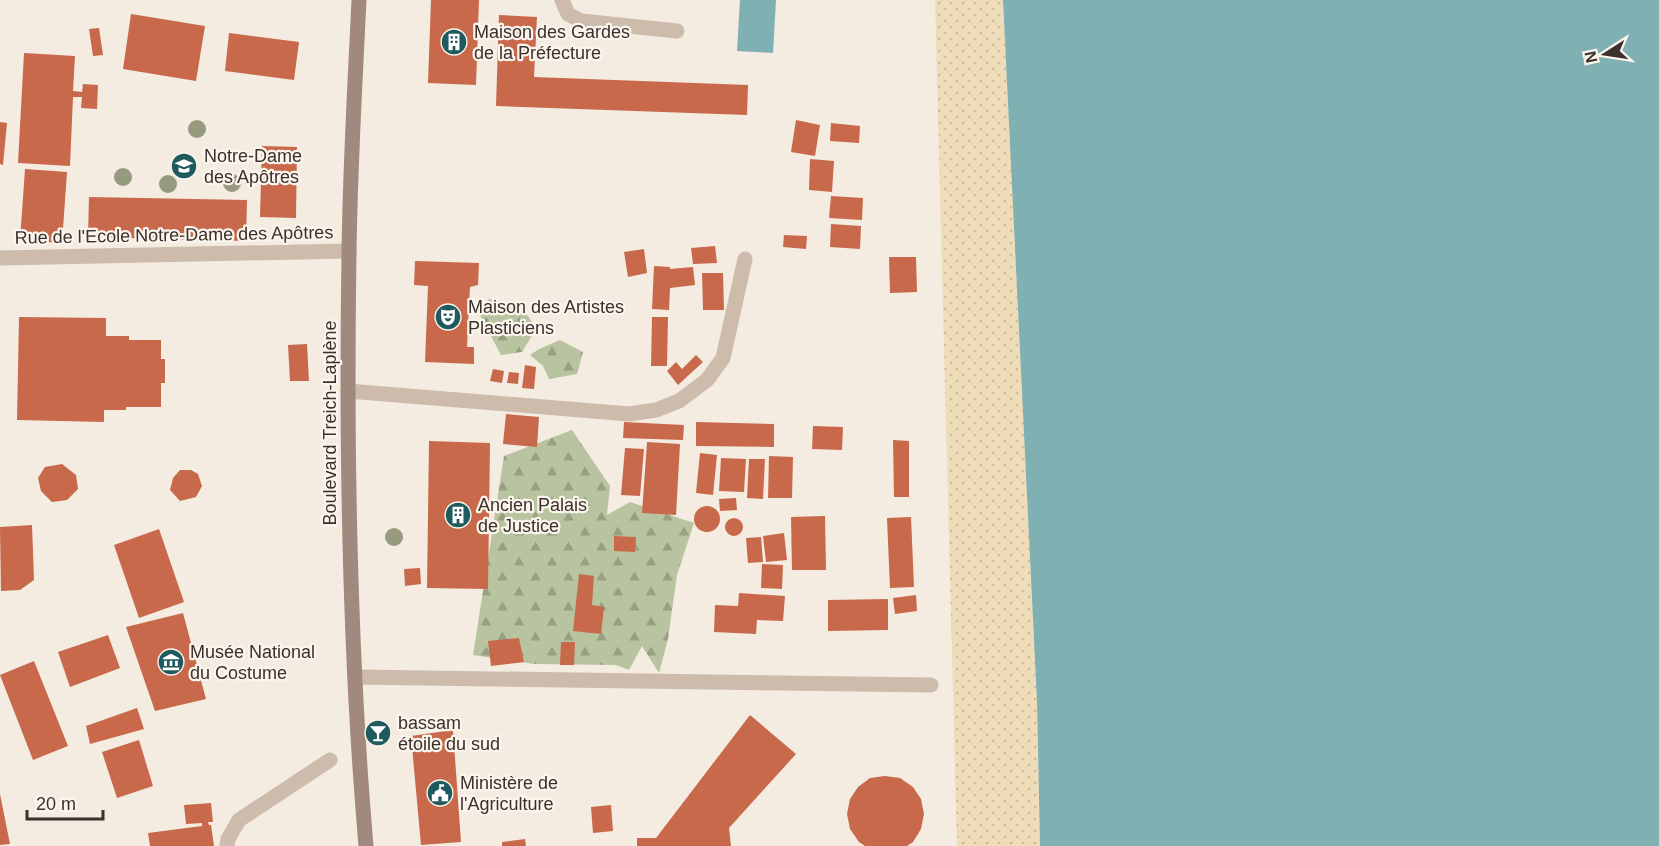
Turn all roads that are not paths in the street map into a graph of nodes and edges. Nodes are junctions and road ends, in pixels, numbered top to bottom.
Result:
1 (359, 0) edge
2 (562, 0) edge
3 (677, 31) dead end
4 (349, 251) junction
5 (0, 258) edge
6 (745, 259) dead end
7 (348, 391) junction
8 (355, 677) junction
9 (931, 685) dead end
10 (330, 760) dead end
11 (227, 846) edge
12 (366, 846) edge

1 - 4 street, Boulevard Treich-Laplène
2 - 3 street
4 - 5 street, Rue de l'Ecole Notre-Dame des Apôtres
4 - 7 street, Boulevard Treich-Laplène
6 - 7 street
7 - 8 street, Boulevard Treich-Laplène
8 - 9 street
8 - 12 street, Boulevard Treich-Laplène
10 - 11 street

